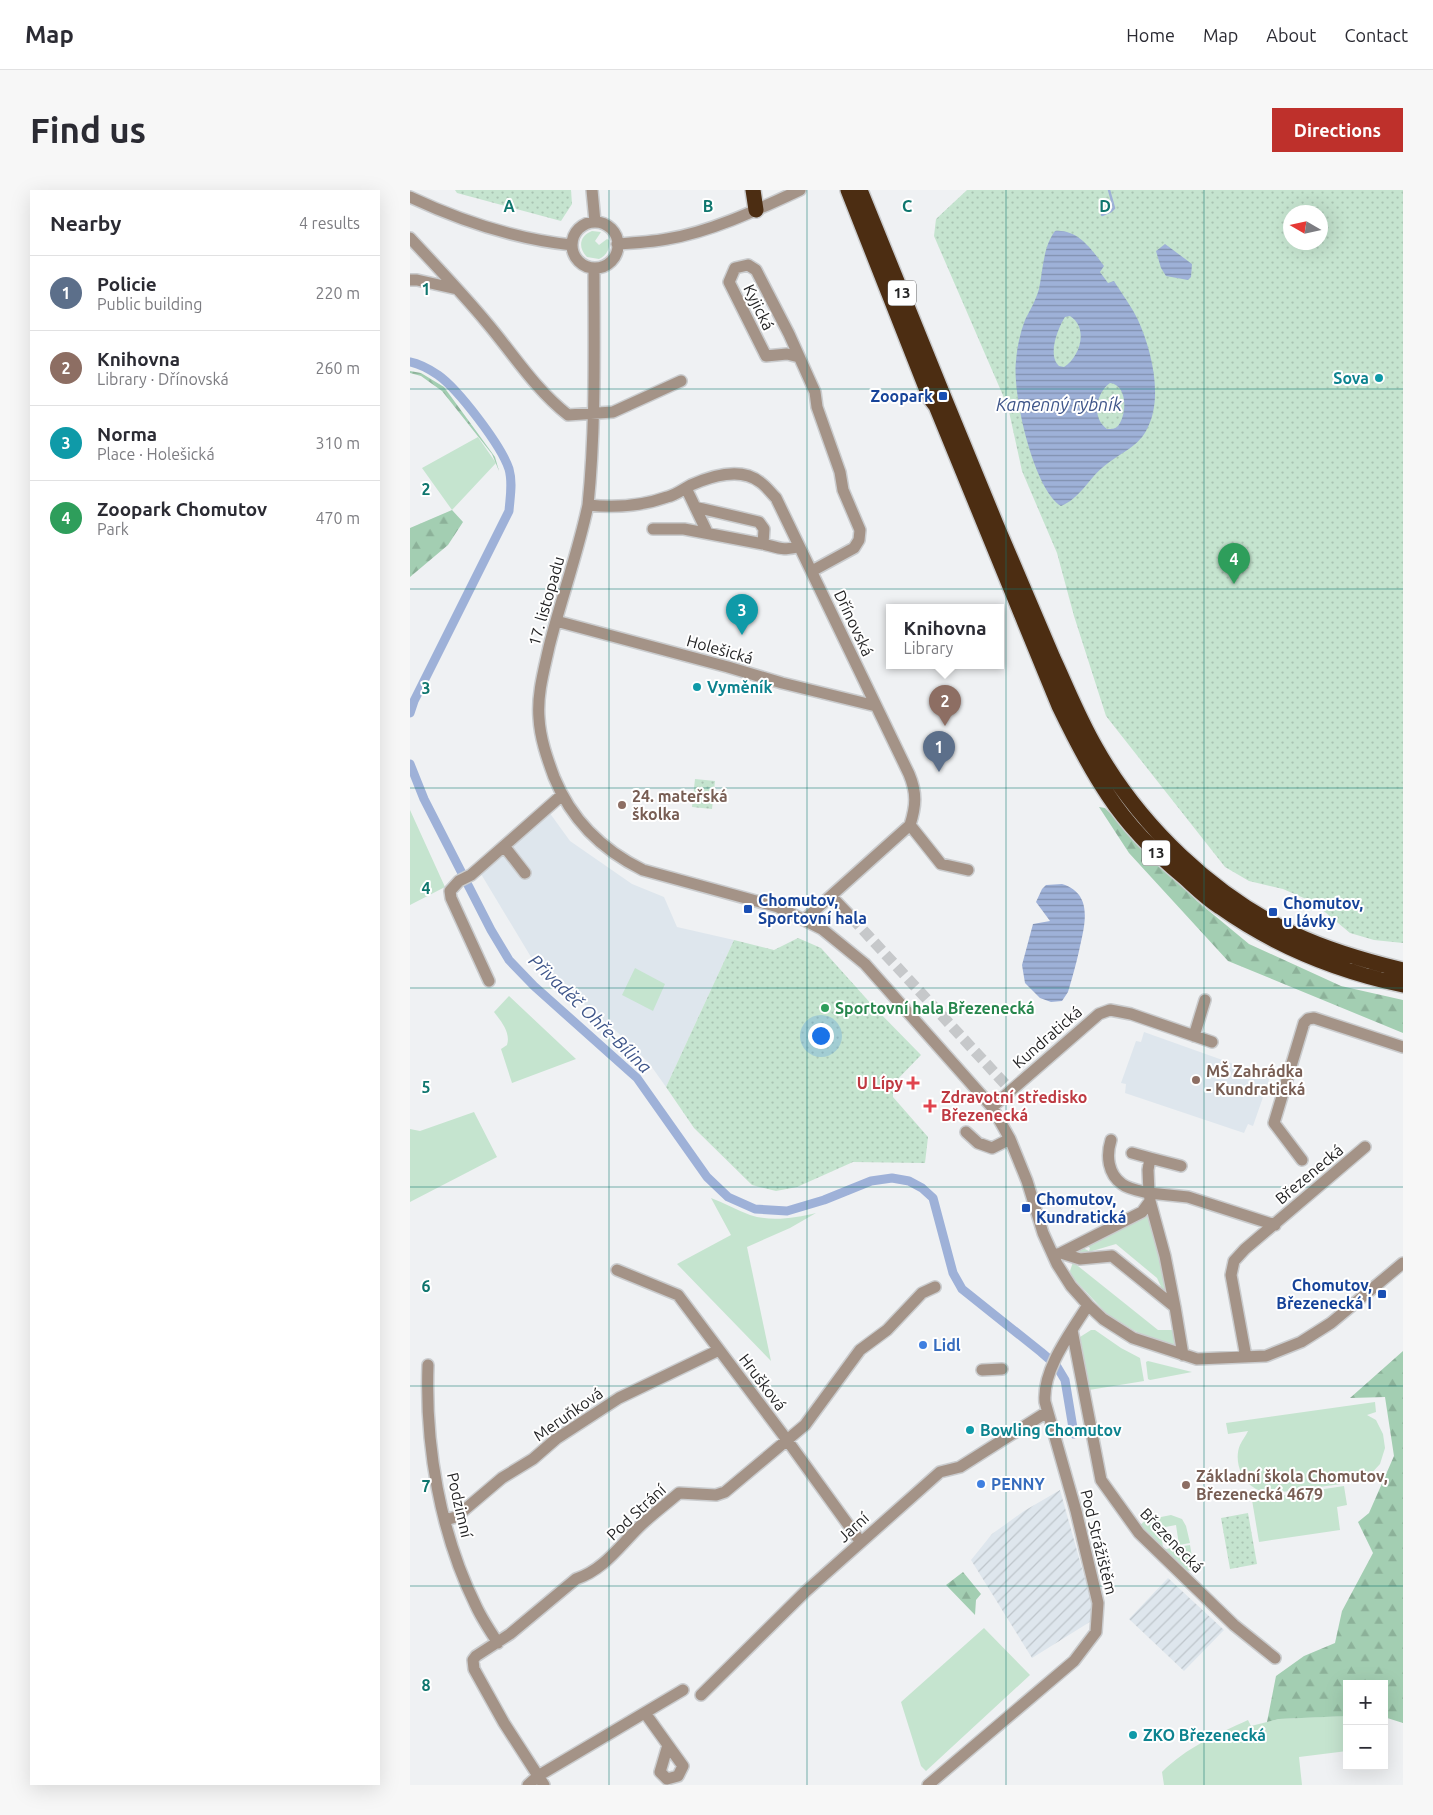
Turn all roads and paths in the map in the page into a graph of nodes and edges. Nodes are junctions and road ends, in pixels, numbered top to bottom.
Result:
1 (592, 190) edge
2 (753, 190) edge
3 (800, 190) edge
4 (853, 191) edge
5 (410, 197) edge
6 (756, 210) junction
7 (595, 222) junction
8 (410, 238) edge
9 (617, 244) junction
10 (572, 245) junction
11 (594, 268) junction
12 (410, 280) edge
13 (457, 289) junction
14 (800, 357) junction
15 (681, 381) dead end
16 (593, 413) junction
17 (686, 488) junction
18 (588, 505) junction
19 (695, 506) junction
20 (653, 529) dead end
21 (707, 532) junction
22 (797, 541) junction
23 (763, 544) junction
24 (812, 571) junction
25 (556, 621) junction
26 (876, 706) junction
27 (562, 795) junction
28 (910, 825) junction
29 (504, 846) junction
30 (968, 870) dead end
31 (525, 873) dead end
32 (831, 896) junction
33 (852, 918) tunnel mouth
34 (804, 920) junction
35 (1403, 970) edge
36 (489, 981) dead end
37 (1403, 985) edge
38 (1205, 1000) dead end
39 (1194, 1036) junction
40 (1212, 1042) dead end
41 (1403, 1047) edge
42 (992, 1106) junction
43 (966, 1132) dead end
44 (1010, 1139) junction
45 (1111, 1140) dead end
46 (1365, 1147) dead end
47 (1132, 1153) dead end
48 (1150, 1158) junction
49 (1302, 1160) dead end
50 (1181, 1166) dead end
51 (1150, 1197) junction
52 (1274, 1224) junction
53 (1057, 1254) junction
54 (1403, 1263) edge
55 (617, 1270) dead end
56 (935, 1287) dead end
57 (1088, 1306) junction
58 (1175, 1307) junction
59 (1072, 1330) junction
60 (719, 1350) junction
61 (1183, 1355) junction
62 (1246, 1357) junction
63 (428, 1365) dead end
64 (1002, 1369) dead end
65 (982, 1370) dead end
66 (1048, 1412) junction
67 (787, 1440) junction
68 (445, 1520) junction
69 (860, 1541) junction
70 (498, 1643) junction
71 (1275, 1658) dead end
72 (683, 1690) dead end
73 (700, 1695) dead end
74 (645, 1713) junction
75 (668, 1745) dead end
76 (541, 1780) edge
77 (528, 1785) edge
78 (928, 1785) edge

1 - 7 street
2 - 6 highway
3 - 6 street
4 - 35 highway, 13
4 - 37 highway, 13
5 - 10 street
6 - 9 street
7 - 9 street
7 - 10 street
8 - 13 street
9 - 11 street
10 - 11 street
11 - 16 street, 17. listopadu
12 - 13 street
13 - 16 street
14 - 14 street, Kyjická
14 - 24 street, Kyjická
15 - 16 street
16 - 18 street, 17. listopadu
17 - 18 street, Dřínovská
17 - 19 street
17 - 22 street, Dřínovská
18 - 25 street, 17. listopadu
19 - 21 street
19 - 23 street
20 - 21 street
21 - 23 street
22 - 23 street
22 - 24 street, Dřínovská
24 - 26 street, Dřínovská
25 - 26 street, Holešická
25 - 27 street, 17. listopadu
26 - 28 street, Dřínovská
27 - 29 street
27 - 34 street, 17. listopadu
28 - 30 street
28 - 32 street
29 - 31 street
29 - 36 street
32 - 33 street
32 - 34 street
34 - 42 street
38 - 39 street
39 - 40 street, Kundratická
39 - 42 street, Kundratická
41 - 49 street
42 - 44 street
43 - 44 street
44 - 53 street
45 - 51 street, Březenecká
46 - 52 street, Březenecká
47 - 48 street
48 - 50 street
48 - 51 street
51 - 52 street, Březenecká
51 - 53 street
51 - 58 street
52 - 62 street, Březenecká
53 - 57 street
53 - 58 street
54 - 62 street
55 - 60 street, Hrušková
56 - 67 street, Pod Strání
57 - 59 street, Pod Strážištěm
57 - 61 street
58 - 61 street
59 - 66 street, Pod Strážištěm
59 - 71 street, Březenecká
60 - 67 street, Hrušková
60 - 68 street, Meruňková
61 - 62 street
63 - 68 street, Podzimní
64 - 65 street
66 - 69 street, Jarní
66 - 78 street, Pod Strážištěm
67 - 69 street, Hrušková
67 - 70 street, Pod Strání
68 - 70 street, Podzimní
69 - 73 street, Jarní
70 - 76 street, Pod Strání
72 - 74 street
74 - 75 street
74 - 76 street
76 - 77 street

